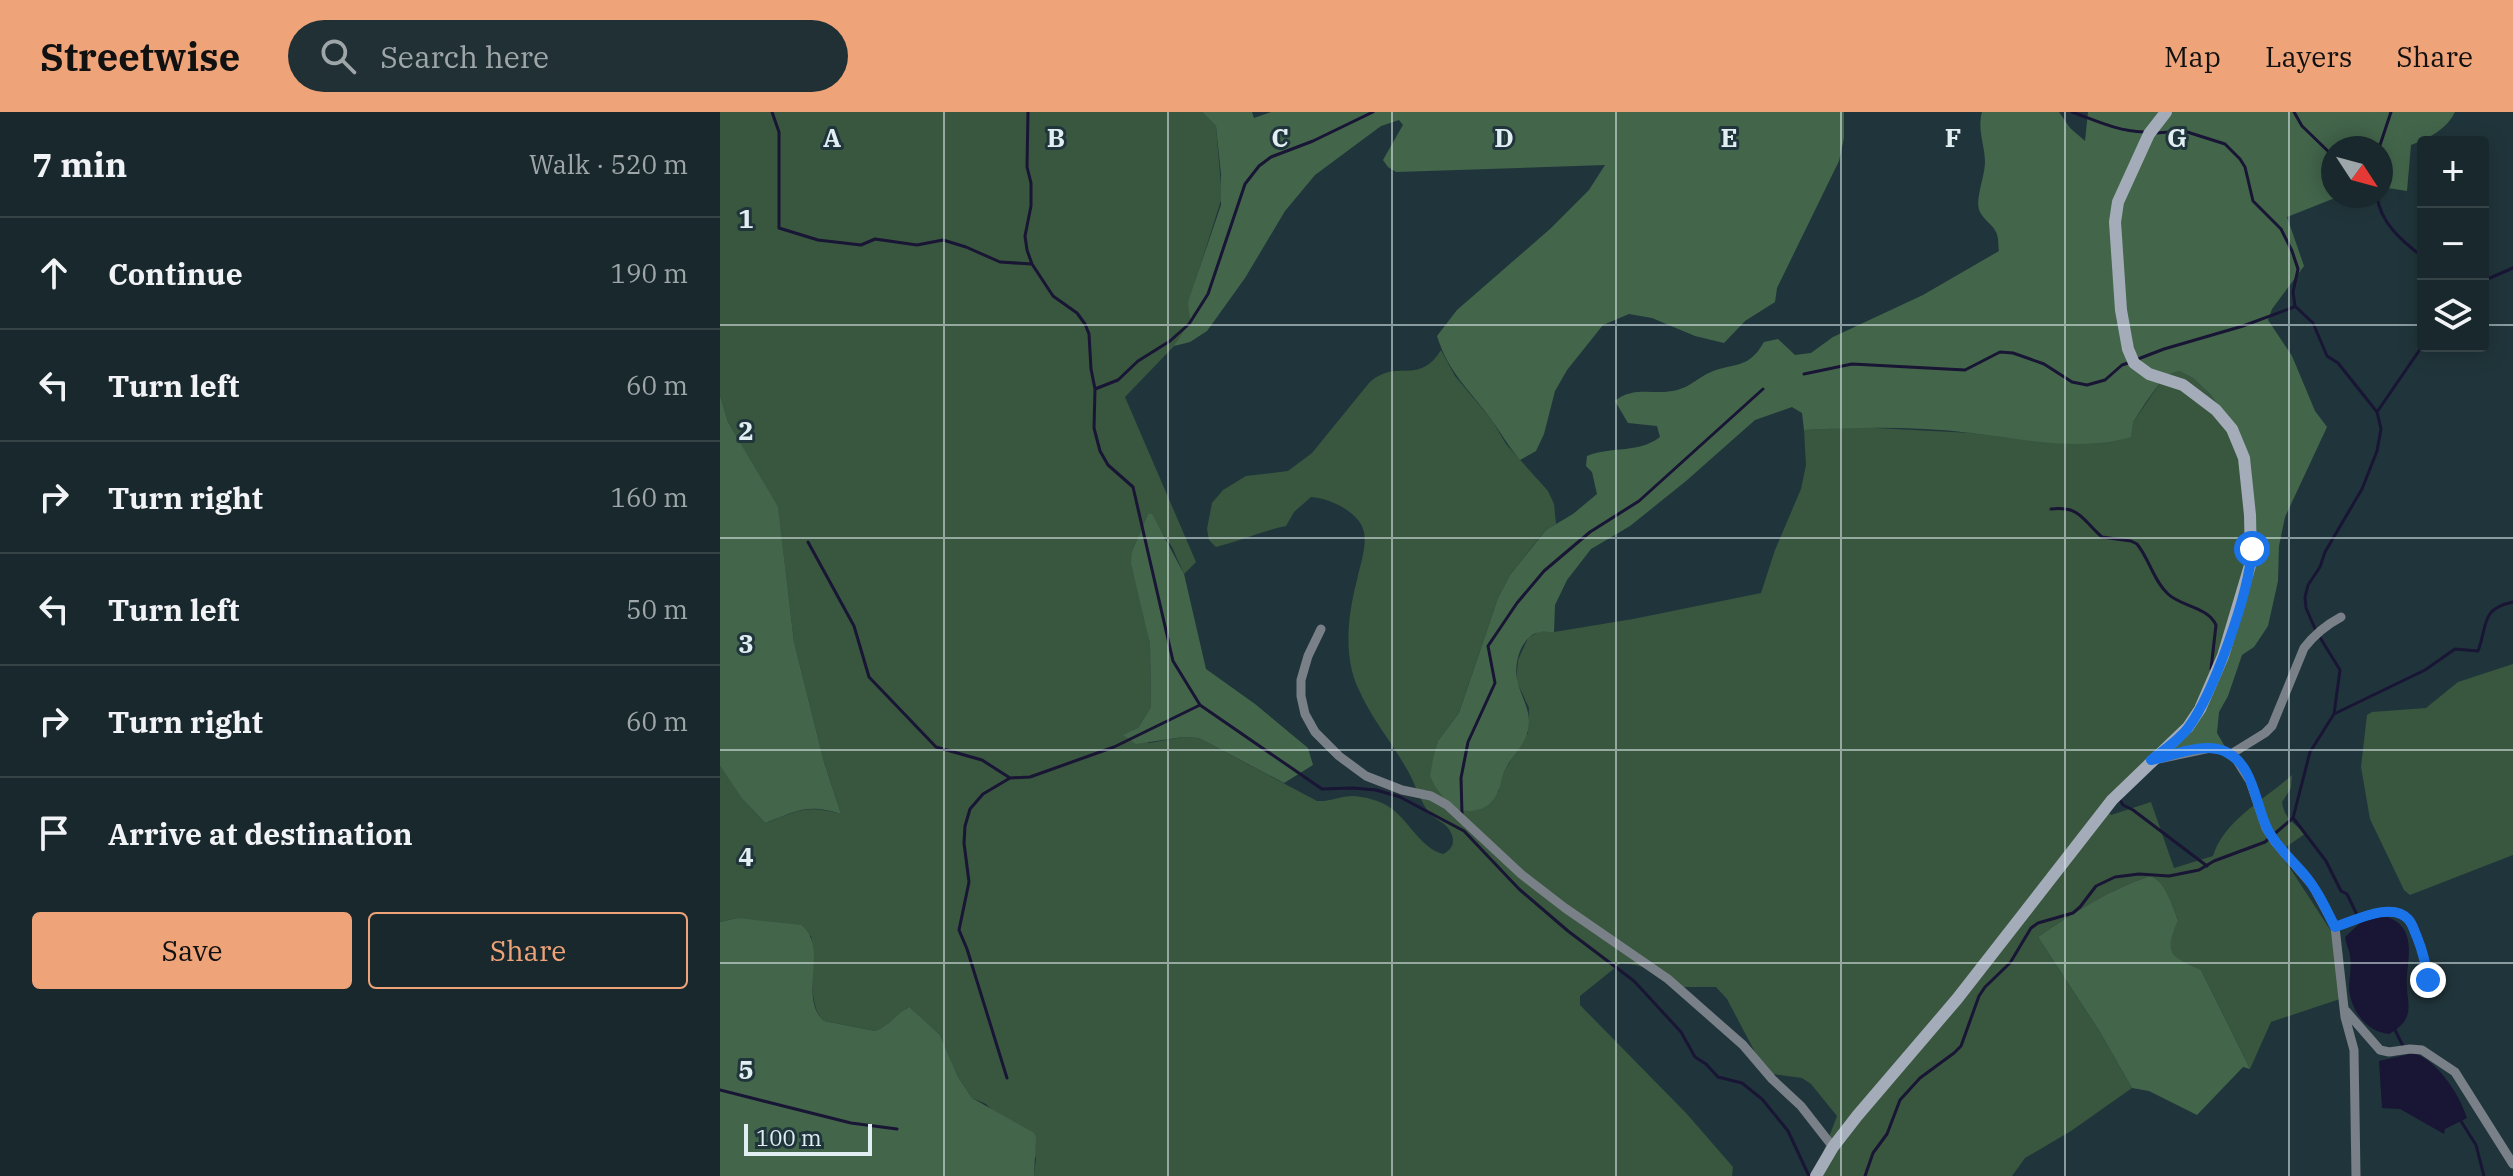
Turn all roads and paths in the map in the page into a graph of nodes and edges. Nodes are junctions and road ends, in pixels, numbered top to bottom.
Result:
1 (2166, 112) edge
2 (2341, 617) dead end
3 (1321, 629) dead end
4 (2231, 754) junction
5 (2151, 760) junction
6 (2335, 927) junction
7 (2428, 980) dead end
8 (2344, 1008) junction
9 (1833, 1147) junction
10 (2513, 1164) edge
11 (1816, 1176) edge
12 (2356, 1176) edge

1 - 5 main road
2 - 4 street
3 - 9 street
4 - 5 street
4 - 6 street
5 - 9 main road
6 - 7 street
6 - 8 street
8 - 10 street
8 - 12 street
9 - 11 main road

